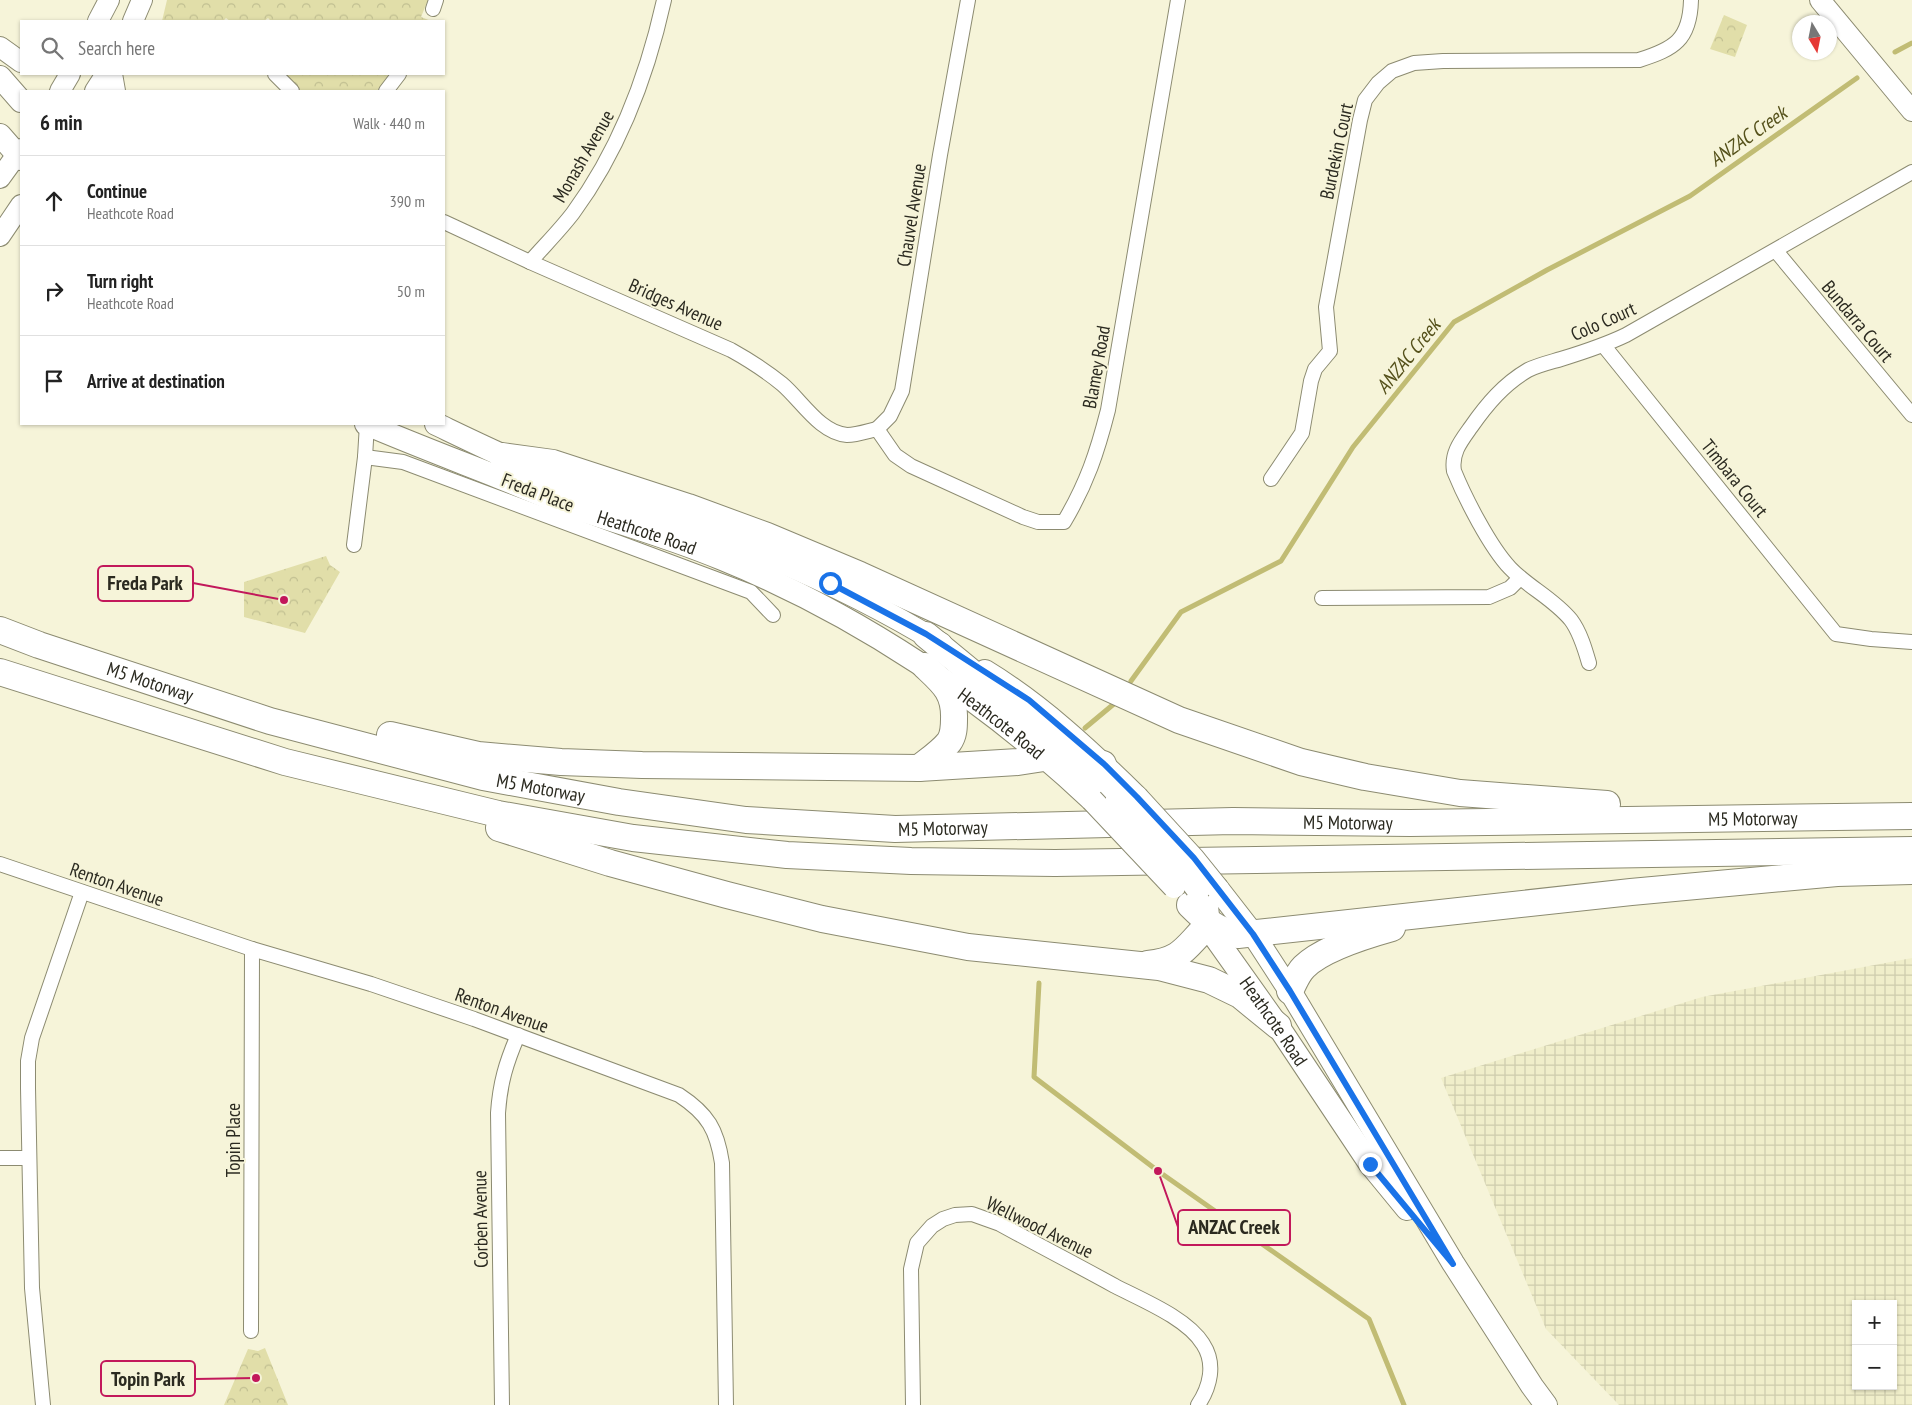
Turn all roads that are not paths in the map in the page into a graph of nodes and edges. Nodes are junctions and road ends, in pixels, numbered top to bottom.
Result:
1 (109, 0) edge
2 (142, 0) edge
3 (664, 0) edge
4 (968, 0) edge
5 (1178, 0) edge
6 (1691, 0) edge
7 (1820, 0) edge
8 (99, 20) edge
9 (133, 20) edge
10 (0, 47) edge
11 (20, 61) edge
12 (69, 75) edge
13 (105, 75) edge
14 (111, 75) edge
15 (276, 75) edge
16 (398, 75) edge
17 (0, 77) edge
18 (61, 90) edge
19 (96, 90) edge
20 (114, 90) edge
21 (291, 90) edge
22 (387, 90) edge
23 (20, 100) edge
24 (1912, 111) edge
25 (0, 135) edge
26 (20, 154) edge
27 (1912, 172) edge
28 (0, 178) edge
29 (20, 206) edge
30 (445, 222) edge
31 (0, 236) edge
32 (1776, 250) junction
33 (530, 262) junction
34 (1604, 346) junction
35 (1912, 416) edge
36 (366, 425) edge
37 (368, 425) edge
38 (438, 425) edge
39 (877, 429) junction
40 (502, 456) junction
41 (365, 458) junction
42 (1271, 478) dead end
43 (354, 545) dead end
44 (1520, 578) junction
45 (1322, 598) dead end
46 (773, 614) dead end
47 (0, 630) edge
48 (926, 634) junction
49 (1912, 642) edge
50 (39, 645) junction
51 (1589, 663) dead end
52 (925, 666) junction
53 (0, 672) edge
54 (1072, 757) junction
55 (1044, 758) junction
56 (286, 762) junction
57 (1104, 764) junction
58 (919, 768) junction
59 (1128, 798) junction
60 (1912, 816) edge
61 (1912, 850) edge
62 (0, 864) edge
63 (1912, 871) edge
64 (82, 892) junction
65 (1199, 903) junction
66 (1440, 914) junction
67 (1253, 934) junction
68 (252, 949) junction
69 (1132, 965) junction
70 (1290, 991) junction
71 (1278, 1026) junction
72 (518, 1035) junction
73 (0, 1158) edge
74 (28, 1158) junction
75 (1453, 1264) junction
76 (250, 1332) dead end
77 (43, 1405) edge
78 (502, 1405) edge
79 (726, 1405) edge
80 (912, 1405) edge
81 (1198, 1405) edge
82 (1546, 1405) edge

1 - 8 main road
2 - 9 main road
3 - 33 street, Monash Avenue
4 - 39 street, Chauvel Avenue
5 - 39 street, Blamey Road
6 - 42 street, Burdekin Court
7 - 24 main road
10 - 11 main road
12 - 18 main road
13 - 19 main road
14 - 20 main road
15 - 21 street
16 - 22 street
17 - 23 main road
25 - 26 main road
26 - 28 main road
27 - 32 street, Colo Court
29 - 31 main road
30 - 33 street, Bridges Avenue
32 - 34 street, Colo Court
32 - 35 street, Bundarra Court
33 - 39 street, Bridges Avenue
34 - 44 street, Colo Court
34 - 49 street, Timbara Court
36 - 41 street
37 - 52 main road, Heathcote Road
38 - 40 main road, Heathcote Road
40 - 48 main road, Heathcote Road
40 - 60 highway
41 - 43 street
41 - 46 street, Freda Place
44 - 45 street
44 - 51 street, Colo Court
47 - 50 highway, M5 Motorway
48 - 54 highway
48 - 57 main road, Heathcote Road
50 - 58 highway
50 - 60 highway, M5 Motorway
52 - 55 main road, Heathcote Road
52 - 58 highway
53 - 56 highway, M5 Motorway
54 - 55 highway
54 - 57 highway
54 - 59 highway
55 - 58 highway
55 - 65 main road, Heathcote Road, bridge
56 - 61 highway, M5 Motorway
56 - 69 highway
57 - 59 main road, Heathcote Road
59 - 65 highway, bridge
62 - 64 street, Renton Avenue
63 - 66 highway
64 - 68 street, Renton Avenue
64 - 74 street
65 - 67 main road, Heathcote Road
65 - 67 highway
65 - 69 highway
65 - 71 main road, Heathcote Road
66 - 67 highway
66 - 70 highway
67 - 70 main road, Heathcote Road
68 - 72 street, Renton Avenue
68 - 76 street, Topin Place
69 - 71 highway
70 - 75 main road, Heathcote Road
71 - 75 main road, Heathcote Road
72 - 78 street, Corben Avenue
72 - 79 street, Renton Avenue
73 - 74 street
74 - 77 street
75 - 82 main road, Heathcote Road
80 - 81 street, Wellwood Avenue

